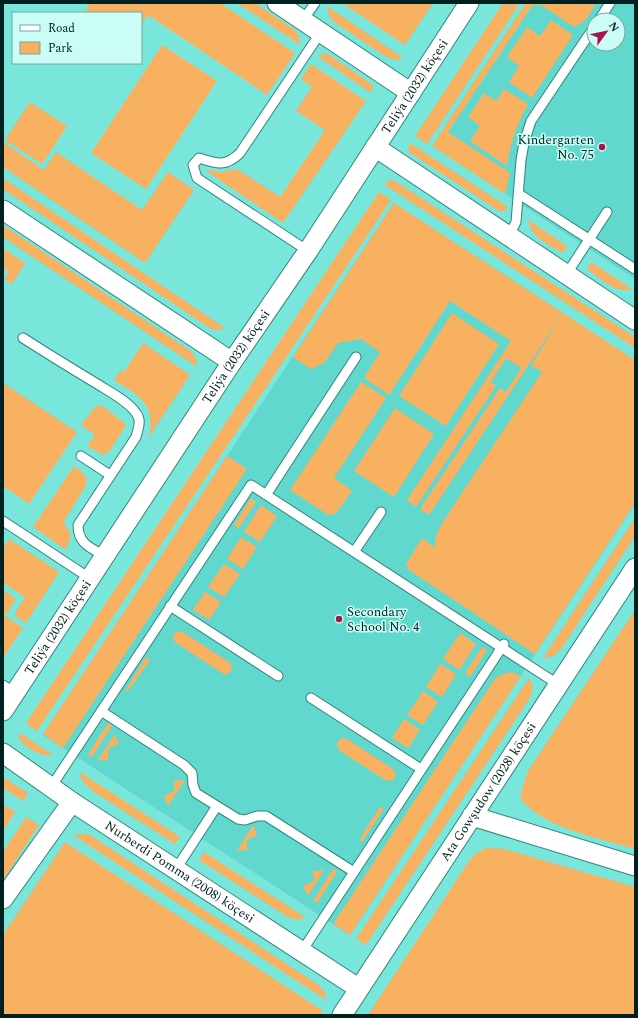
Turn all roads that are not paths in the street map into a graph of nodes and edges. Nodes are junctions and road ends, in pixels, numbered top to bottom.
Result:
1 (277, 3) edge
2 (315, 3) edge
3 (469, 3) edge
4 (610, 3) edge
5 (604, 12) edge
6 (303, 20) junction
7 (321, 32) junction
8 (586, 39) edge
9 (411, 93) junction
10 (375, 148) junction
11 (519, 194) junction
12 (3, 210) edge
13 (607, 212) dead end
14 (509, 236) junction
15 (589, 240) junction
16 (308, 251) junction
17 (635, 269) edge
18 (566, 275) junction
19 (633, 315) edge
20 (23, 338) dead end
21 (356, 358) dead end
22 (232, 362) junction
23 (81, 456) dead end
24 (110, 475) junction
25 (266, 495) junction
26 (380, 512) dead end
27 (3, 521) edge
28 (354, 552) junction
29 (105, 556) junction
30 (635, 568) edge
31 (91, 579) junction
32 (170, 606) junction
33 (503, 646) junction
34 (278, 676) dead end
35 (559, 685) junction
36 (9, 689) edge
37 (312, 698) dead end
38 (101, 710) junction
39 (3, 711) edge
40 (3, 753) edge
41 (421, 769) junction
42 (51, 787) junction
43 (72, 802) junction
44 (217, 806) junction
45 (472, 816) junction
46 (635, 866) edge
47 (176, 869) junction
48 (354, 872) junction
49 (3, 899) edge
50 (302, 951) junction
51 (358, 988) junction
52 (342, 1015) edge

1 - 6 street
2 - 6 lane
3 - 9 street, Teliýa (2032) köçesi
4 - 5 lane
6 - 7 street
7 - 9 street
7 - 16 lane
8 - 11 lane
9 - 10 street, Teliýa (2032) köçesi
10 - 14 street
10 - 16 street, Teliýa (2032) köçesi
11 - 14 lane
11 - 15 lane
12 - 22 street
13 - 15 lane
14 - 18 street
15 - 17 lane
15 - 18 lane
16 - 22 street, Teliýa (2032) köçesi
18 - 19 street
20 - 24 lane
21 - 25 lane
22 - 29 street, Teliýa (2032) köçesi
23 - 24 lane
24 - 29 lane
25 - 28 lane
25 - 32 lane
26 - 28 lane
27 - 31 lane
28 - 33 lane
29 - 31 street, Teliýa (2032) köçesi
30 - 35 street, Ata Gowşudow (2028) köçesi
31 - 36 street, Teliýa (2032) köçesi
32 - 34 lane
32 - 38 lane
33 - 35 lane
33 - 41 lane
35 - 45 street, Ata Gowşudow (2028) köçesi
36 - 39 street, Teliýa (2032) köçesi
37 - 41 lane
38 - 42 lane
38 - 44 lane
40 - 42 street, Nurberdi Pomma (2008) köçesi
41 - 48 lane
42 - 43 street, Nurberdi Pomma (2008) köçesi
43 - 47 street, Nurberdi Pomma (2008) köçesi
43 - 49 street
44 - 47 lane
44 - 48 lane
45 - 46 street
45 - 51 street, Ata Gowşudow (2028) köçesi
47 - 50 street, Nurberdi Pomma (2008) köçesi
48 - 50 lane
50 - 51 street, Nurberdi Pomma (2008) köçesi
51 - 52 street, Ata Gowşudow (2028) köçesi

